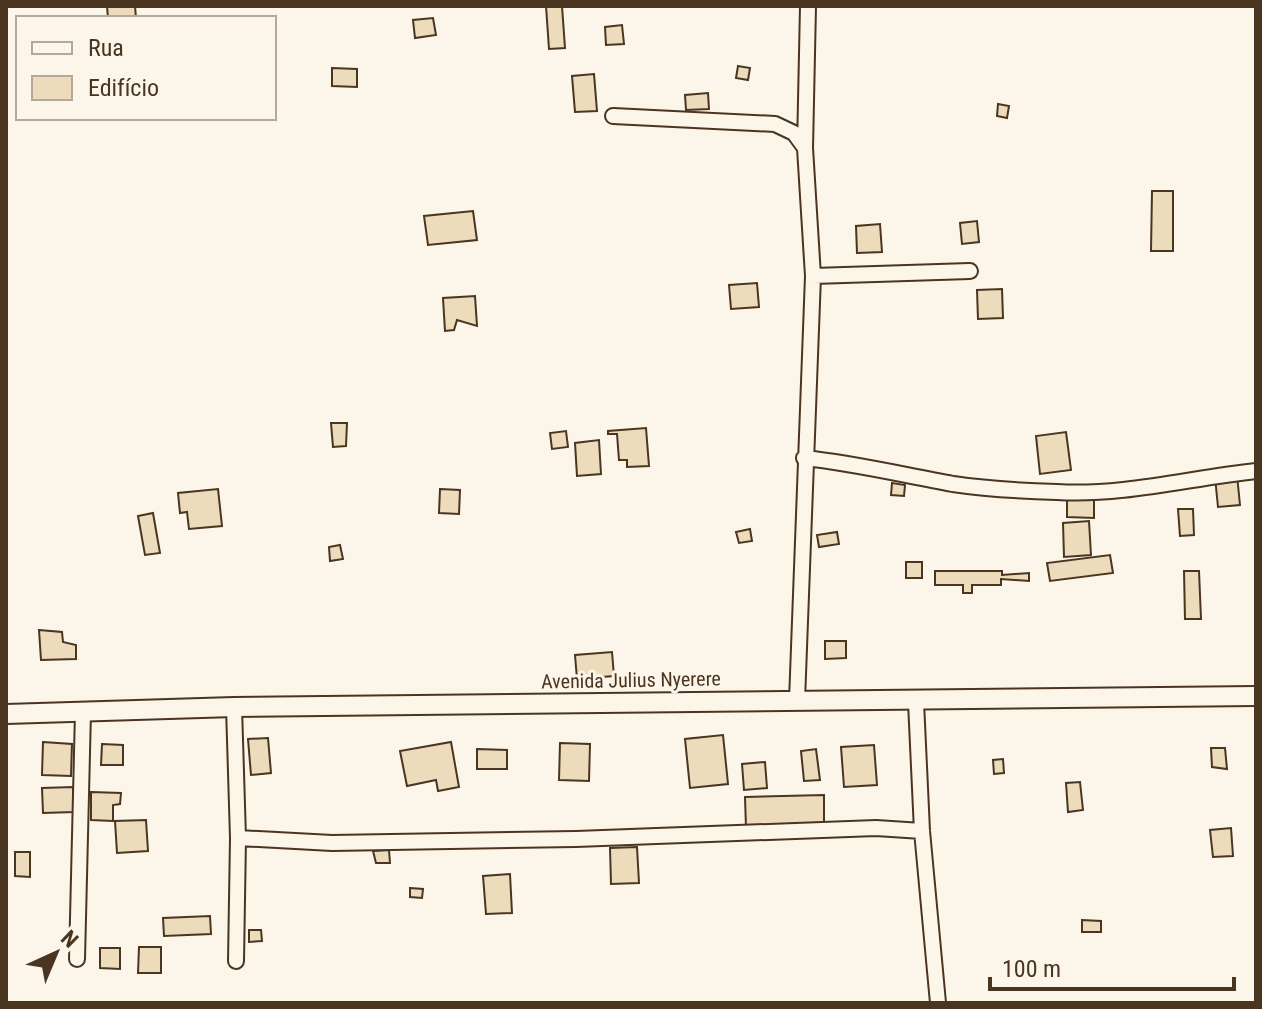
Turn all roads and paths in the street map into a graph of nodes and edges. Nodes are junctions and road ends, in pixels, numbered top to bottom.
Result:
1 (808, 6) edge
2 (613, 116) dead end
3 (805, 148) junction
4 (970, 271) dead end
5 (813, 276) junction
6 (804, 458) junction
7 (1256, 471) edge
8 (1256, 696) edge
9 (797, 701) junction
10 (916, 702) junction
11 (234, 707) junction
12 (83, 712) junction
13 (6, 714) edge
14 (922, 831) junction
15 (238, 838) junction
16 (77, 959) dead end
17 (236, 961) dead end
18 (938, 1003) edge

1 - 3 street
2 - 3 street
3 - 5 street
4 - 5 street
5 - 6 street
6 - 7 street
6 - 9 street
8 - 10 street, Avenida Julius Nyerere
9 - 10 street, Avenida Julius Nyerere
9 - 11 street, Avenida Julius Nyerere
10 - 14 street
11 - 12 street, Avenida Julius Nyerere
11 - 15 street
12 - 13 street, Avenida Julius Nyerere
12 - 16 street
14 - 15 street
14 - 18 street
15 - 17 street

